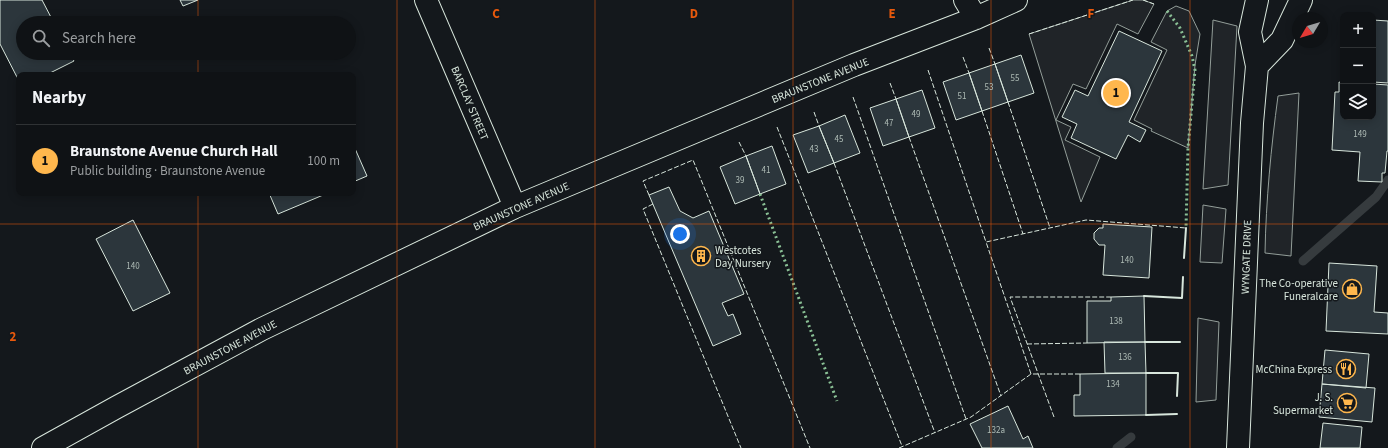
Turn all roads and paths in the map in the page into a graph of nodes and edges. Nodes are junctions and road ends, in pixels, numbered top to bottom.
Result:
1 (426, 0) edge
2 (965, 0) edge
3 (1016, 0) edge
4 (1257, 0) edge
5 (1301, 0) edge
6 (976, 18) junction
7 (1257, 66) junction
8 (515, 207) junction
9 (43, 448) edge
10 (1238, 448) edge

1 - 8 street, BARCLAY STREET
2 - 6 street
3 - 6 street, BRAUNSTONE AVENUE
4 - 7 street, WYNGATE DRIVE
5 - 7 street
6 - 8 street, BRAUNSTONE AVENUE
7 - 10 street, WYNGATE DRIVE
8 - 9 street, BRAUNSTONE AVENUE

